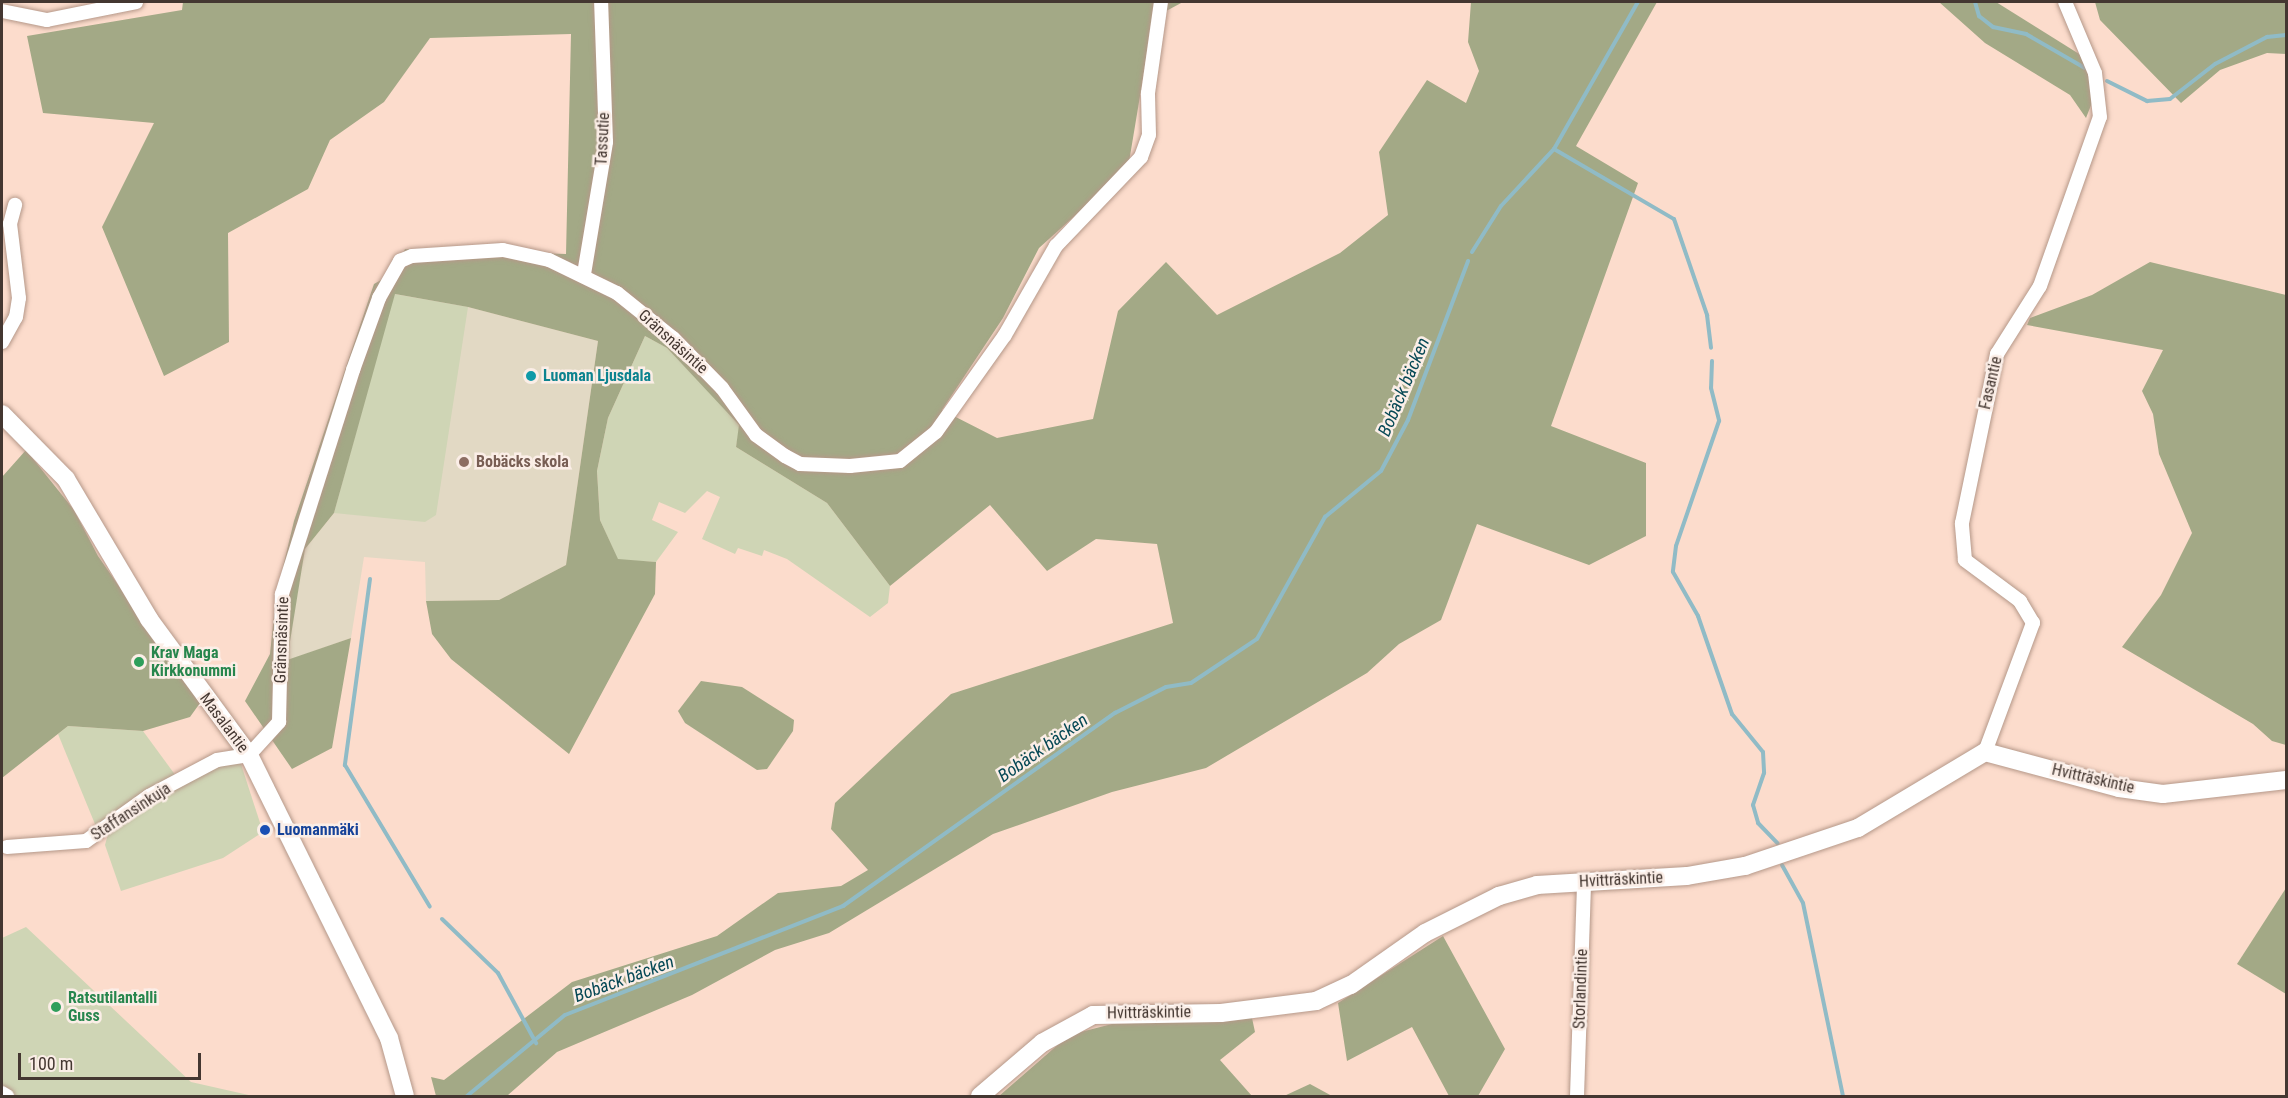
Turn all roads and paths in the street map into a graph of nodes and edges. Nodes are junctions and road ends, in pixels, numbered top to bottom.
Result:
1 (136, 2) edge
2 (601, 2) edge
3 (1161, 2) edge
4 (2065, 2) edge
5 (2, 11) edge
6 (15, 205) dead end
7 (584, 274) junction
8 (2, 342) edge
9 (2, 414) edge
10 (1985, 752) junction
11 (249, 755) junction
12 (2286, 780) edge
13 (7, 847) dead end
14 (1584, 881) junction
15 (2, 1093) edge
16 (7, 1096) edge
17 (405, 1096) edge
18 (981, 1096) edge
19 (1577, 1096) edge

1 - 5 street
2 - 7 street, Tassutie
3 - 7 street, Gränsnäsintie
4 - 10 street, Fasantie
6 - 8 street
7 - 11 street, Gränsnäsintie
9 - 11 street, Masalantie
10 - 12 street, Hvitträskintie
10 - 14 street, Hvitträskintie
11 - 13 street, Staffansinkuja
11 - 17 street, Masalantie
14 - 18 street, Hvitträskintie
14 - 19 street, Storlandintie
15 - 16 street

